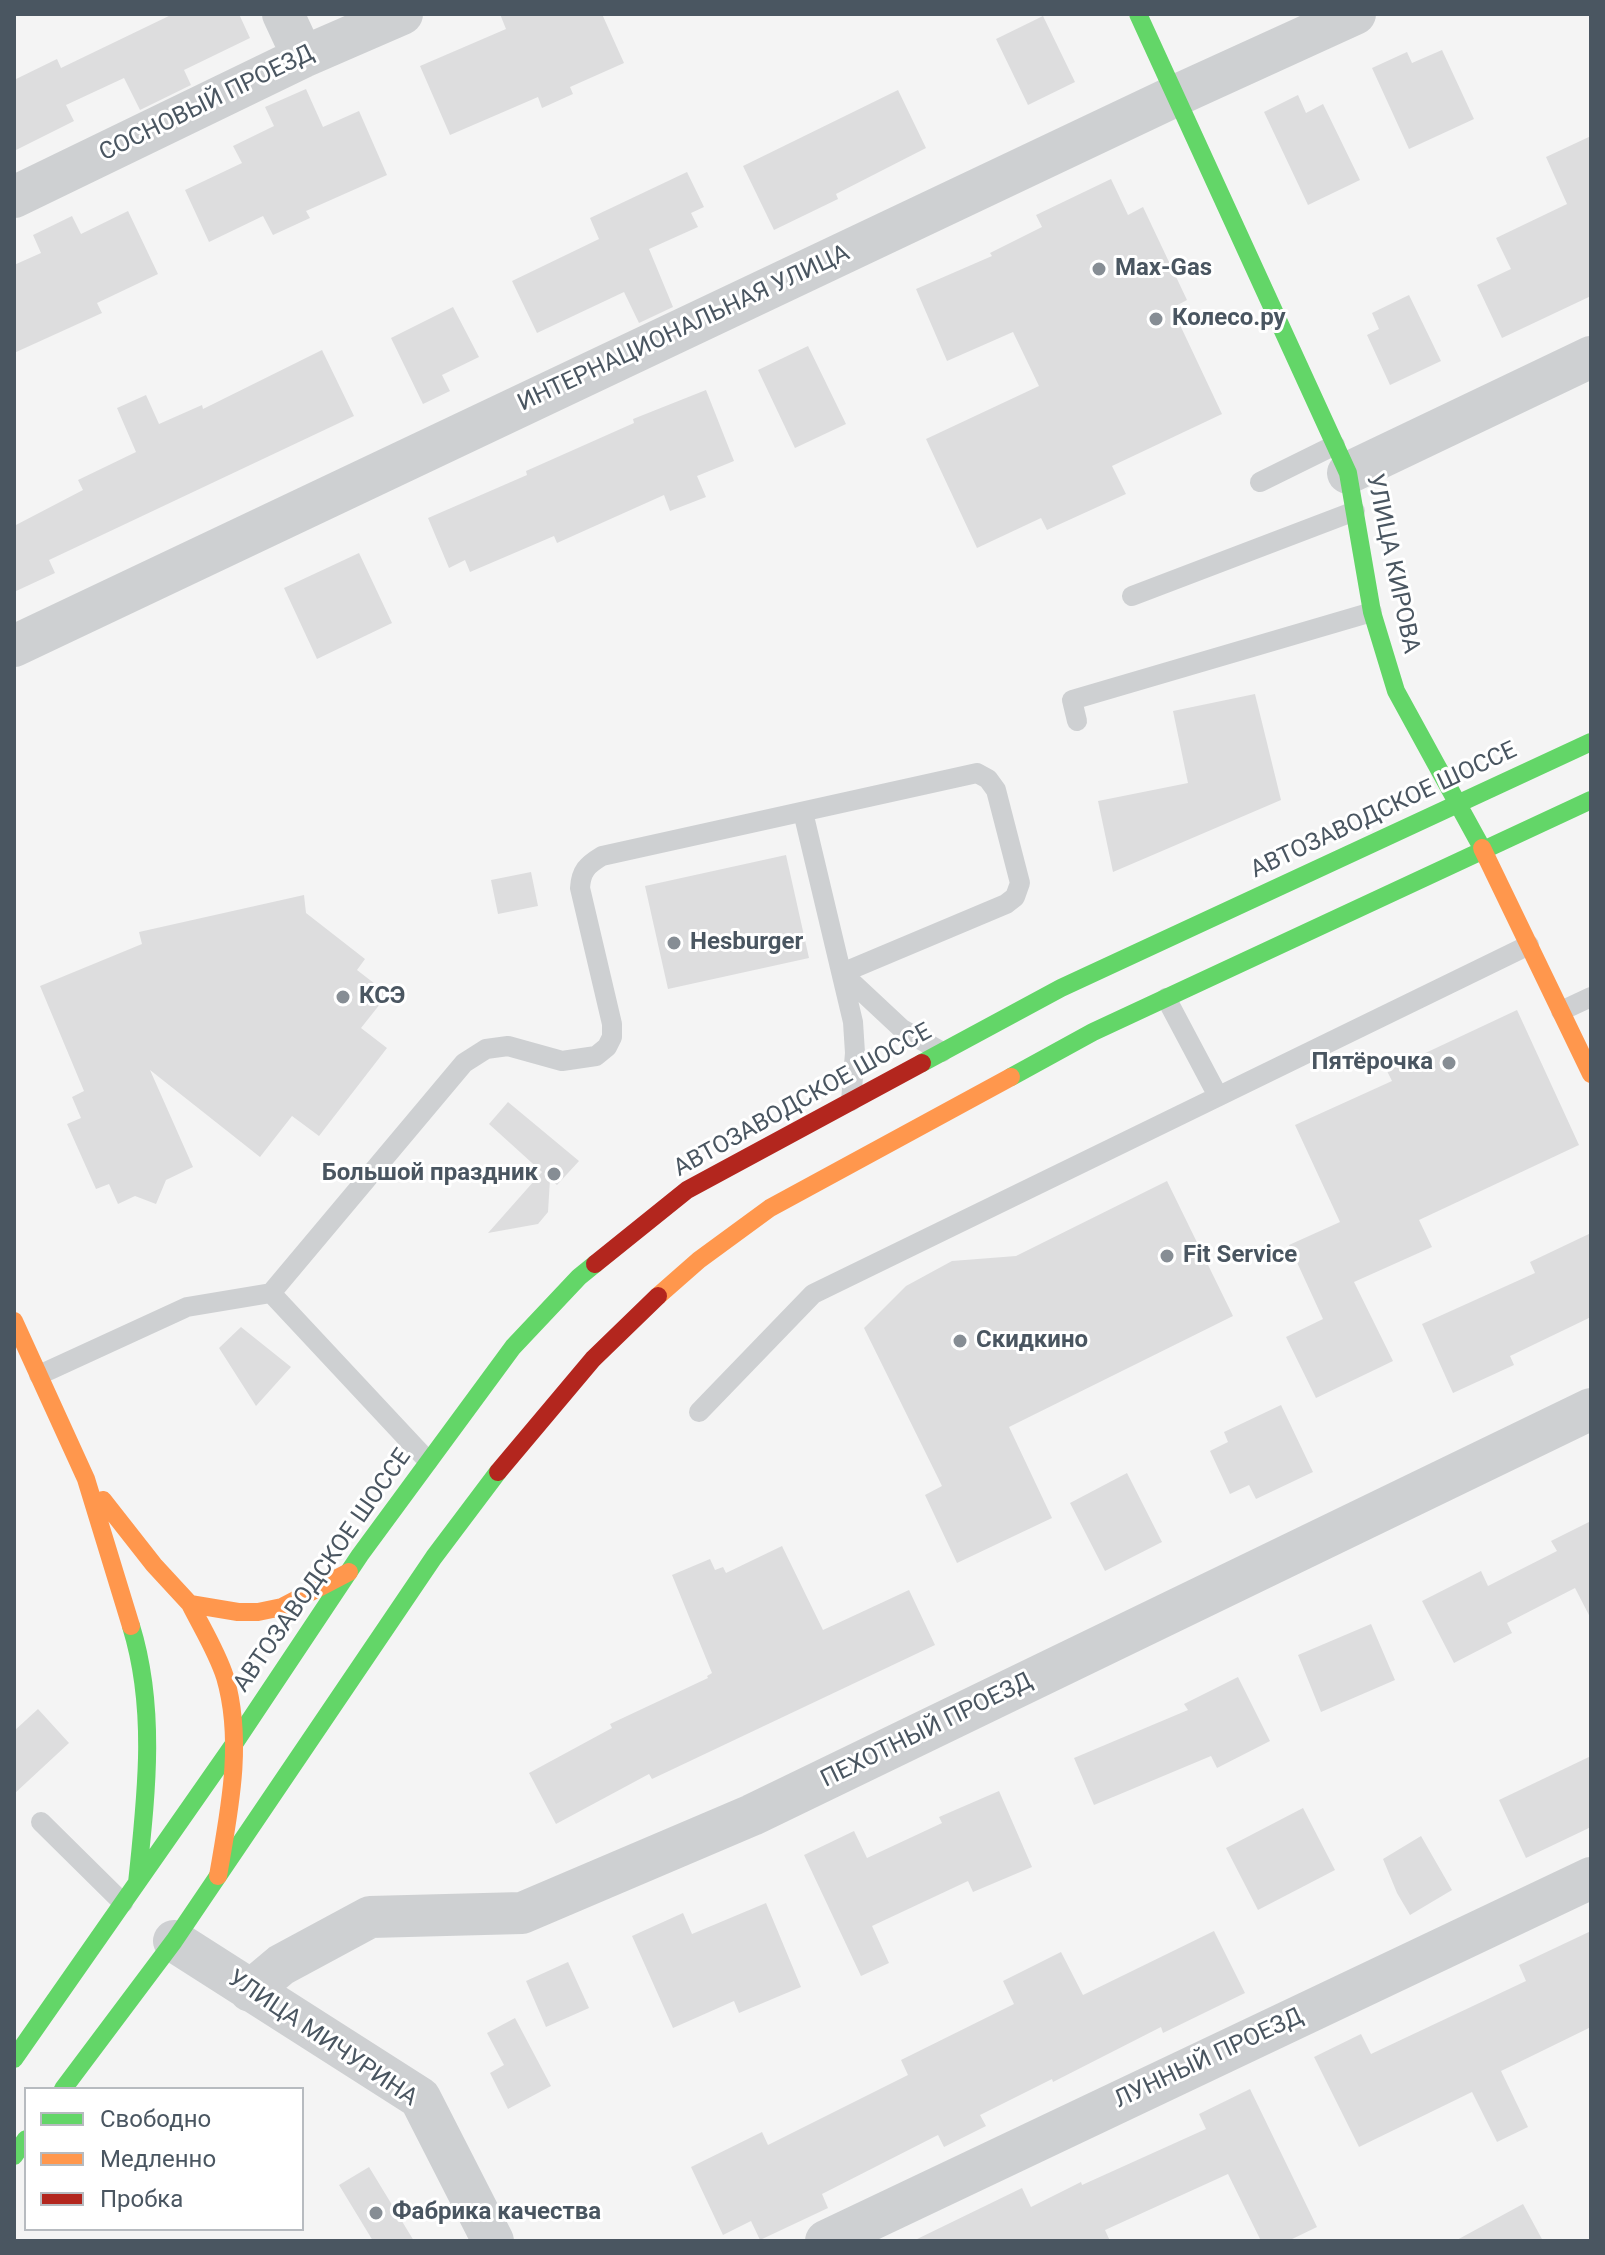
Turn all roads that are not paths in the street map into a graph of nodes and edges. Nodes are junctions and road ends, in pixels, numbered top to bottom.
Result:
1 (283, 14) edge
2 (402, 14) edge
3 (1138, 14) edge
4 (1355, 14) edge
5 (303, 57) junction
6 (1175, 96) junction
7 (14, 197) edge
8 (1591, 357) edge
9 (1346, 476) junction
10 (1260, 482) dead end
11 (1132, 596) dead end
12 (1372, 612) junction
13 (14, 646) edge
14 (1077, 721) dead end
15 (1591, 742) edge
16 (1591, 800) edge
17 (1458, 803) junction
18 (803, 812) junction
19 (1484, 851) junction
20 (1529, 945) junction
21 (842, 973) junction
22 (1591, 997) edge
23 (1166, 998) junction
24 (1561, 1011) junction
25 (943, 1052) junction
26 (1591, 1074) edge
27 (1218, 1096) junction
28 (851, 1101) junction
29 (271, 1293) junction
30 (14, 1321) edge
31 (39, 1375) junction
32 (1591, 1409) edge
33 (699, 1412) dead end
34 (428, 1461) junction
35 (86, 1479) junction
36 (349, 1572) junction
37 (190, 1604) junction
38 (234, 1744) junction
39 (41, 1822) dead end
40 (218, 1876) junction
41 (1591, 1878) edge
42 (137, 1883) junction
43 (123, 1903) junction
44 (174, 1941) junction
45 (250, 1991) junction
46 (55, 2004) junction
47 (28, 2011) dead end
48 (14, 2059) edge
49 (64, 2087) edge
50 (493, 2241) edge
51 (826, 2241) edge

1 - 5 street
2 - 5 street, СОСНОВЫЙ ПРОЕЗД
3 - 6 main road, УЛИЦА КИРОВА
4 - 6 street, ИНТЕРНАЦИОНАЛЬНАЯ УЛИЦА
5 - 7 street, СОСНОВЫЙ ПРОЕЗД
6 - 9 main road, УЛИЦА КИРОВА
6 - 13 street, ИНТЕРНАЦИОНАЛЬНАЯ УЛИЦА
8 - 9 street
9 - 10 lane
9 - 11 lane
9 - 12 main road, УЛИЦА КИРОВА
12 - 14 lane
12 - 17 main road, УЛИЦА КИРОВА
15 - 17 main road, АВТОЗАВОДСКОЕ ШОССЕ
16 - 19 main road
17 - 19 main road, УЛИЦА КИРОВА
17 - 25 main road, АВТОЗАВОДСКОЕ ШОССЕ
18 - 21 lane
18 - 21 lane
18 - 29 lane
19 - 20 main road, УЛИЦА КИРОВА
19 - 23 main road
20 - 24 main road, УЛИЦА КИРОВА
20 - 27 lane
21 - 25 lane
21 - 28 lane
22 - 24 lane
23 - 27 lane
23 - 40 main road
24 - 26 main road, УЛИЦА КИРОВА
25 - 28 main road, АВТОЗАВОДСКОЕ ШОССЕ
27 - 33 lane
28 - 34 main road, АВТОЗАВОДСКОЕ ШОССЕ
29 - 31 lane
29 - 34 lane
30 - 31 main road
31 - 35 main road
32 - 45 street, ПЕХОТНЫЙ ПРОЕЗД
34 - 36 main road, АВТОЗАВОДСКОЕ ШОССЕ
35 - 37 main road
35 - 42 main road
36 - 37 main road
36 - 38 main road, АВТОЗАВОДСКОЕ ШОССЕ
37 - 38 main road
38 - 40 main road
38 - 42 main road, АВТОЗАВОДСКОЕ ШОССЕ
39 - 43 lane
40 - 44 main road
41 - 51 street, ЛУННЫЙ ПРОЕЗД
42 - 43 main road, АВТОЗАВОДСКОЕ ШОССЕ
43 - 46 main road, АВТОЗАВОДСКОЕ ШОССЕ
44 - 45 street, УЛИЦА МИЧУРИНА
44 - 49 main road
45 - 50 street, УЛИЦА МИЧУРИНА
46 - 47 lane
46 - 48 main road, АВТОЗАВОДСКОЕ ШОССЕ

